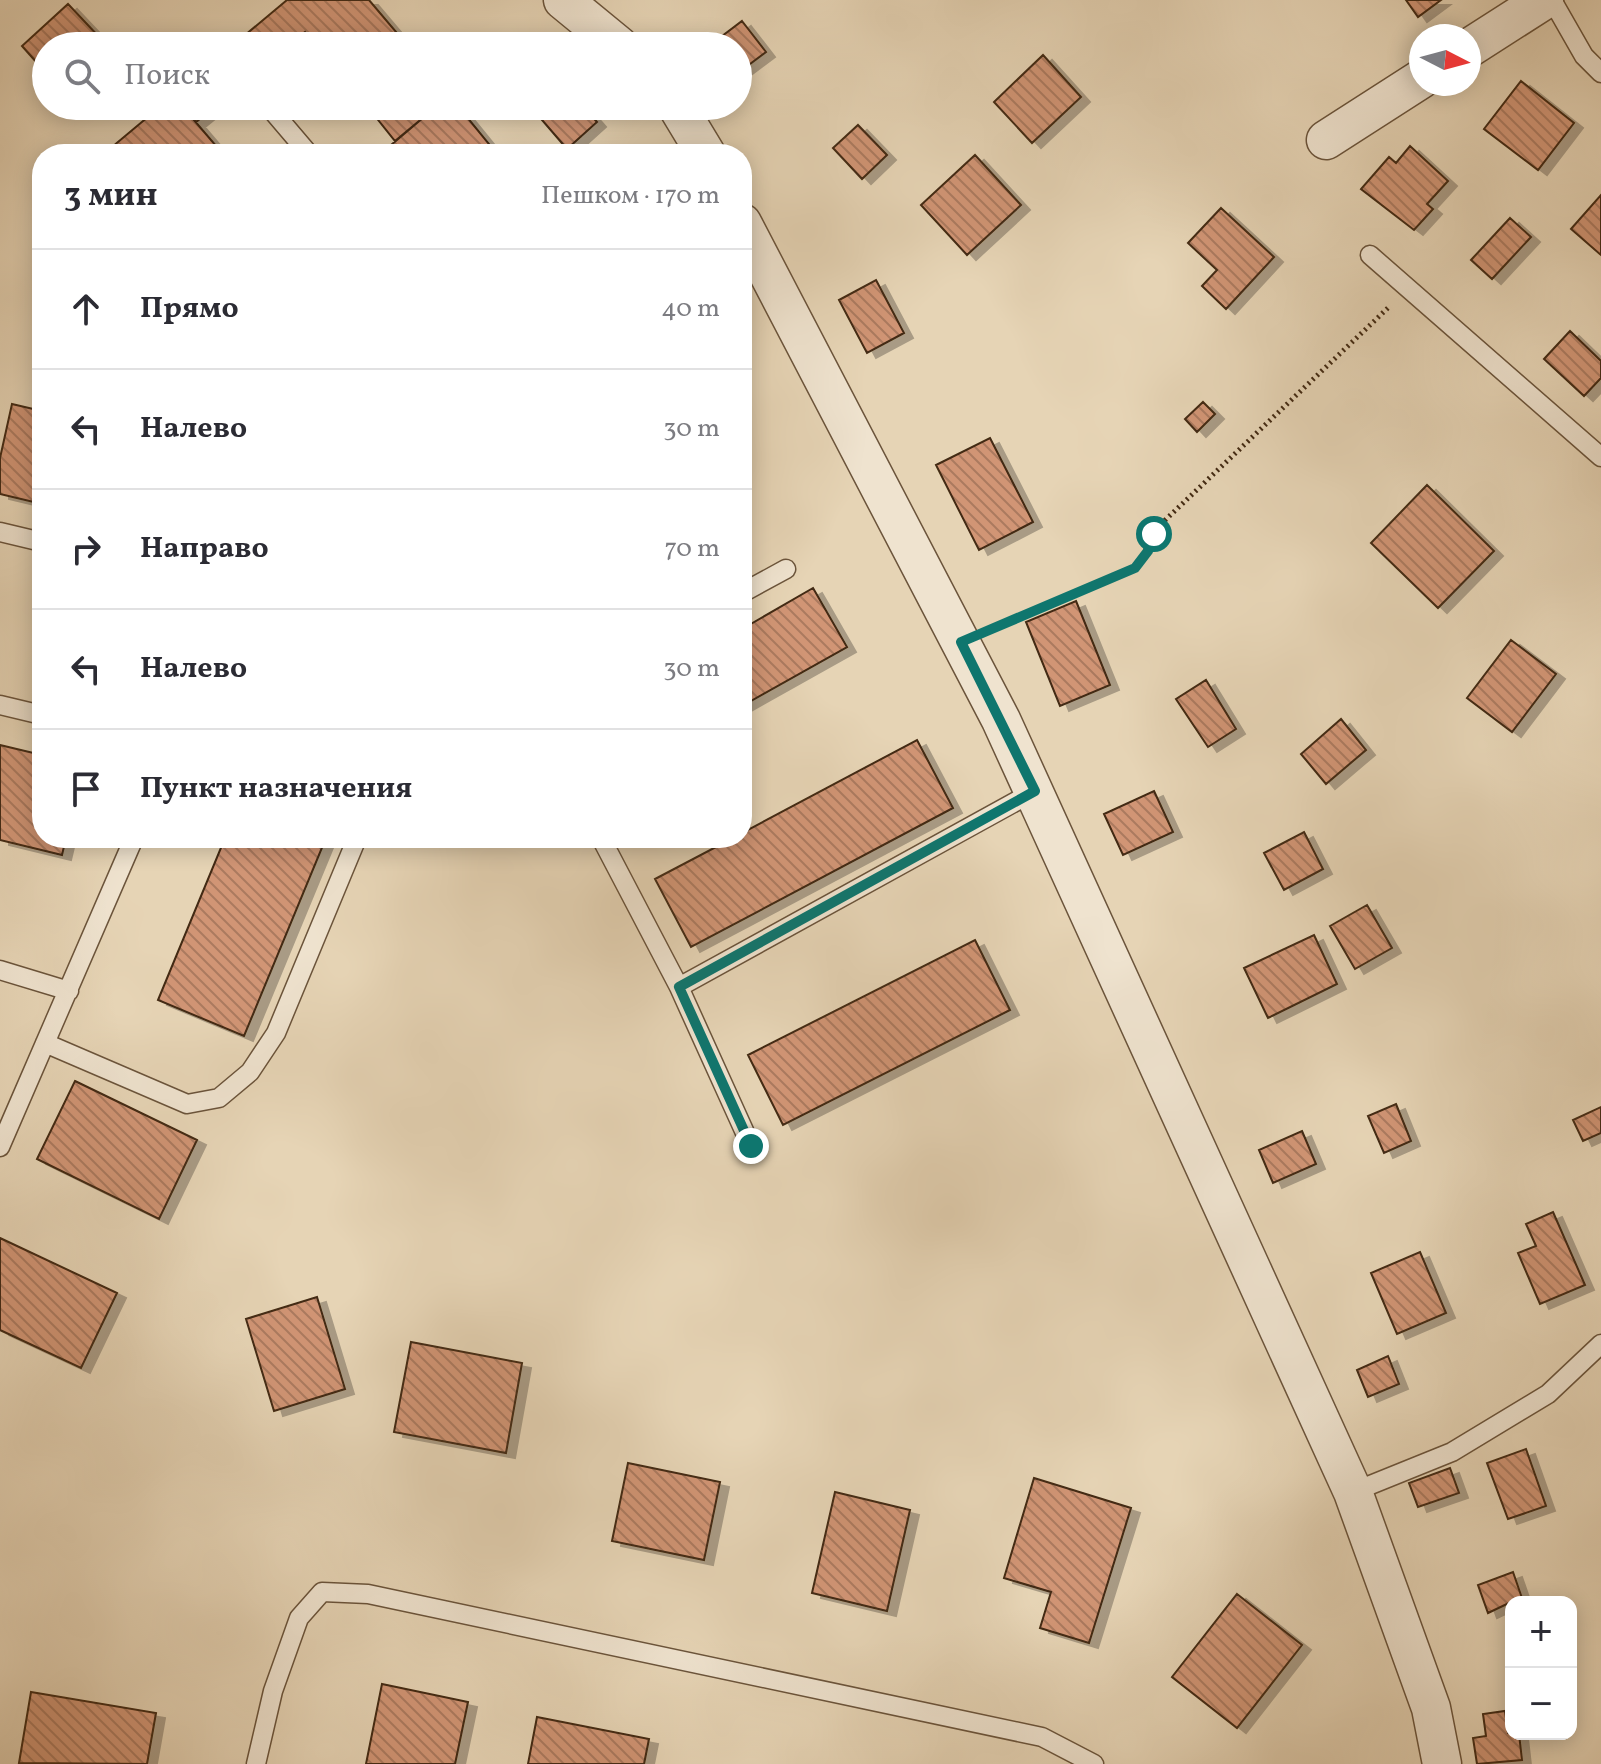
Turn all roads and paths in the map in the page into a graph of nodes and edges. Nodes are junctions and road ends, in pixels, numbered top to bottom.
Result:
1 (563, 0) edge
2 (1544, 0) edge
3 (1552, 0) edge
4 (602, 32) edge
5 (1481, 40) edge
6 (1601, 73) edge
7 (1409, 87) edge
8 (280, 120) edge
9 (684, 120) edge
10 (1326, 140) dead end
11 (300, 144) edge
12 (696, 144) edge
13 (752, 242) edge
14 (1370, 255) dead end
15 (1408, 288) junction
16 (1601, 457) edge
17 (0, 532) edge
18 (32, 540) edge
19 (786, 569) dead end
20 (752, 588) edge
21 (961, 642) junction
22 (0, 705) edge
23 (32, 713) edge
24 (1035, 791) junction
25 (130, 848) edge
26 (353, 848) edge
27 (606, 848) edge
28 (0, 970) edge
29 (679, 987) junction
30 (69, 991) junction
31 (45, 1043) junction
32 (751, 1146) dead end
33 (0, 1147) edge
34 (1601, 1344) edge
35 (1353, 1492) junction
36 (256, 1764) edge
37 (1094, 1764) edge
38 (1442, 1764) edge

1 - 4 street
2 - 5 street
3 - 6 lane
7 - 10 street
8 - 11 lane
9 - 12 street
13 - 21 street
14 - 15 lane
15 - 16 lane
15 - 21 path
17 - 18 lane
19 - 20 lane
21 - 24 street
22 - 23 lane
24 - 29 lane
24 - 35 street
25 - 30 lane
26 - 31 lane
27 - 29 lane
28 - 30 lane
29 - 32 lane
30 - 31 lane
31 - 33 lane
34 - 35 lane
35 - 38 street
36 - 37 lane

